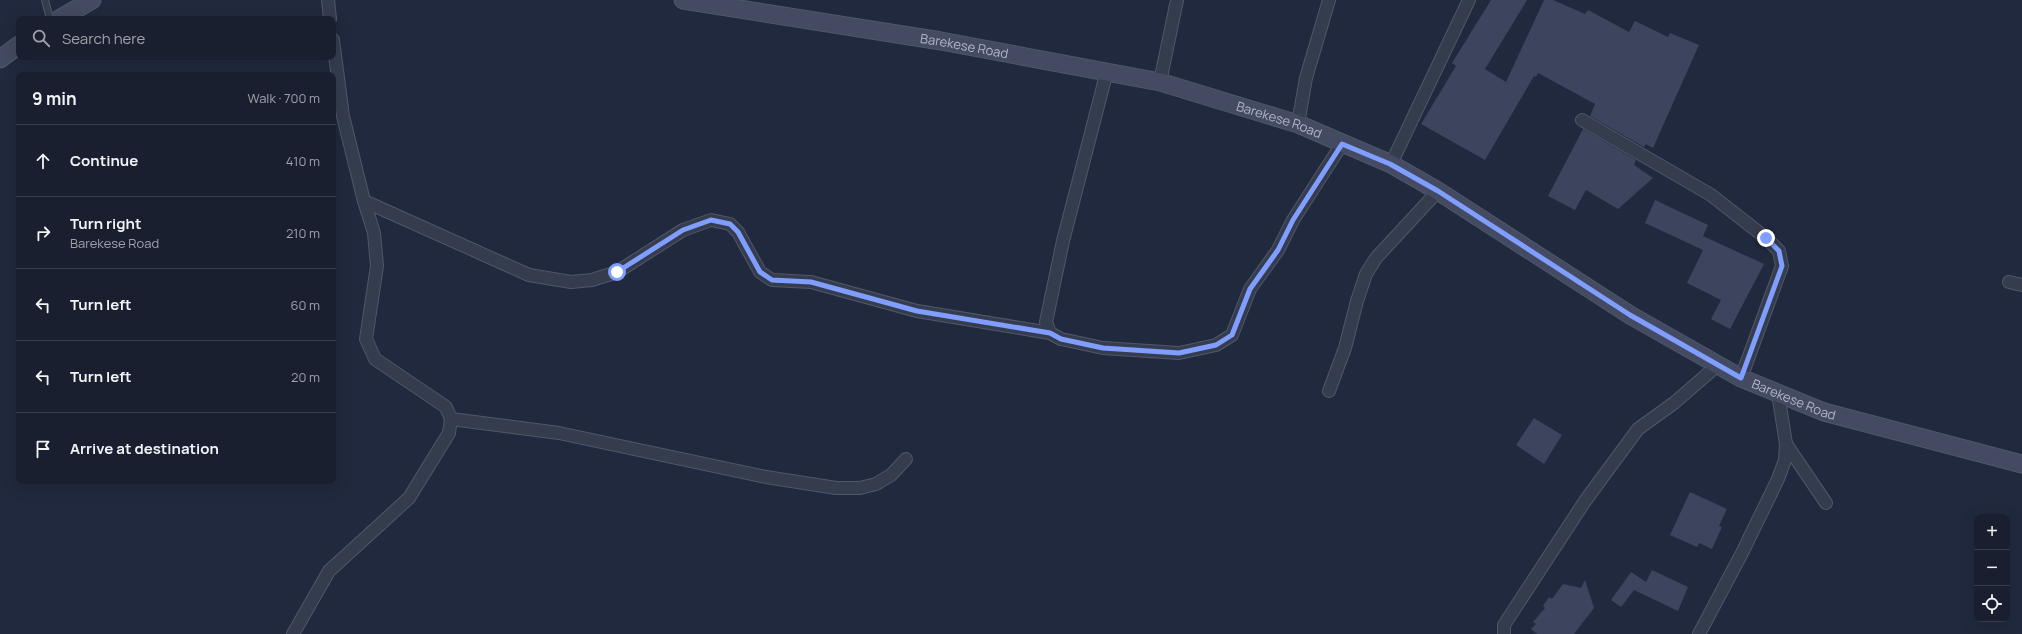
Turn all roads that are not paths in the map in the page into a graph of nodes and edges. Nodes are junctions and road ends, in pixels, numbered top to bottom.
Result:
1 (45, 0) edge
2 (92, 0) edge
3 (328, 0) edge
4 (683, 0) edge
5 (1177, 0) edge
6 (1329, 0) edge
7 (1469, 0) edge
8 (706, 2) edge
9 (49, 16) edge
10 (64, 16) edge
11 (330, 16) edge
12 (16, 48) edge
13 (0, 59) edge
14 (336, 60) edge
15 (1107, 71) junction
16 (1160, 82) junction
17 (1582, 120) dead end
18 (1298, 124) junction
19 (1342, 144) junction
20 (1390, 164) junction
21 (1438, 191) junction
22 (364, 201) junction
23 (2008, 282) dead end
24 (2022, 285) edge
25 (1050, 333) junction
26 (1719, 364) junction
27 (1741, 378) junction
28 (1329, 391) dead end
29 (1778, 393) junction
30 (451, 419) junction
31 (1786, 444) junction
32 (906, 459) dead end
33 (2022, 464) edge
34 (1826, 503) dead end
35 (293, 634) edge
36 (1504, 634) edge
37 (1699, 634) edge

1 - 9 lane
2 - 10 main road
3 - 11 street
4 - 8 main road, Barekese Road
5 - 16 street
6 - 18 street
7 - 20 street
8 - 15 main road, Barekese Road
12 - 13 main road
14 - 22 street
15 - 16 main road, Barekese Road
15 - 25 street
16 - 18 main road, Barekese Road
17 - 27 street
18 - 19 main road, Barekese Road
19 - 20 main road, Barekese Road
19 - 25 street
20 - 21 main road, Barekese Road
21 - 26 main road, Barekese Road
21 - 28 street
22 - 25 street
22 - 30 street
23 - 24 street
26 - 27 main road, Barekese Road
26 - 36 street
27 - 29 main road, Barekese Road
29 - 31 street
29 - 33 main road, Barekese Road
30 - 32 street
30 - 35 street
31 - 34 street
31 - 37 street

